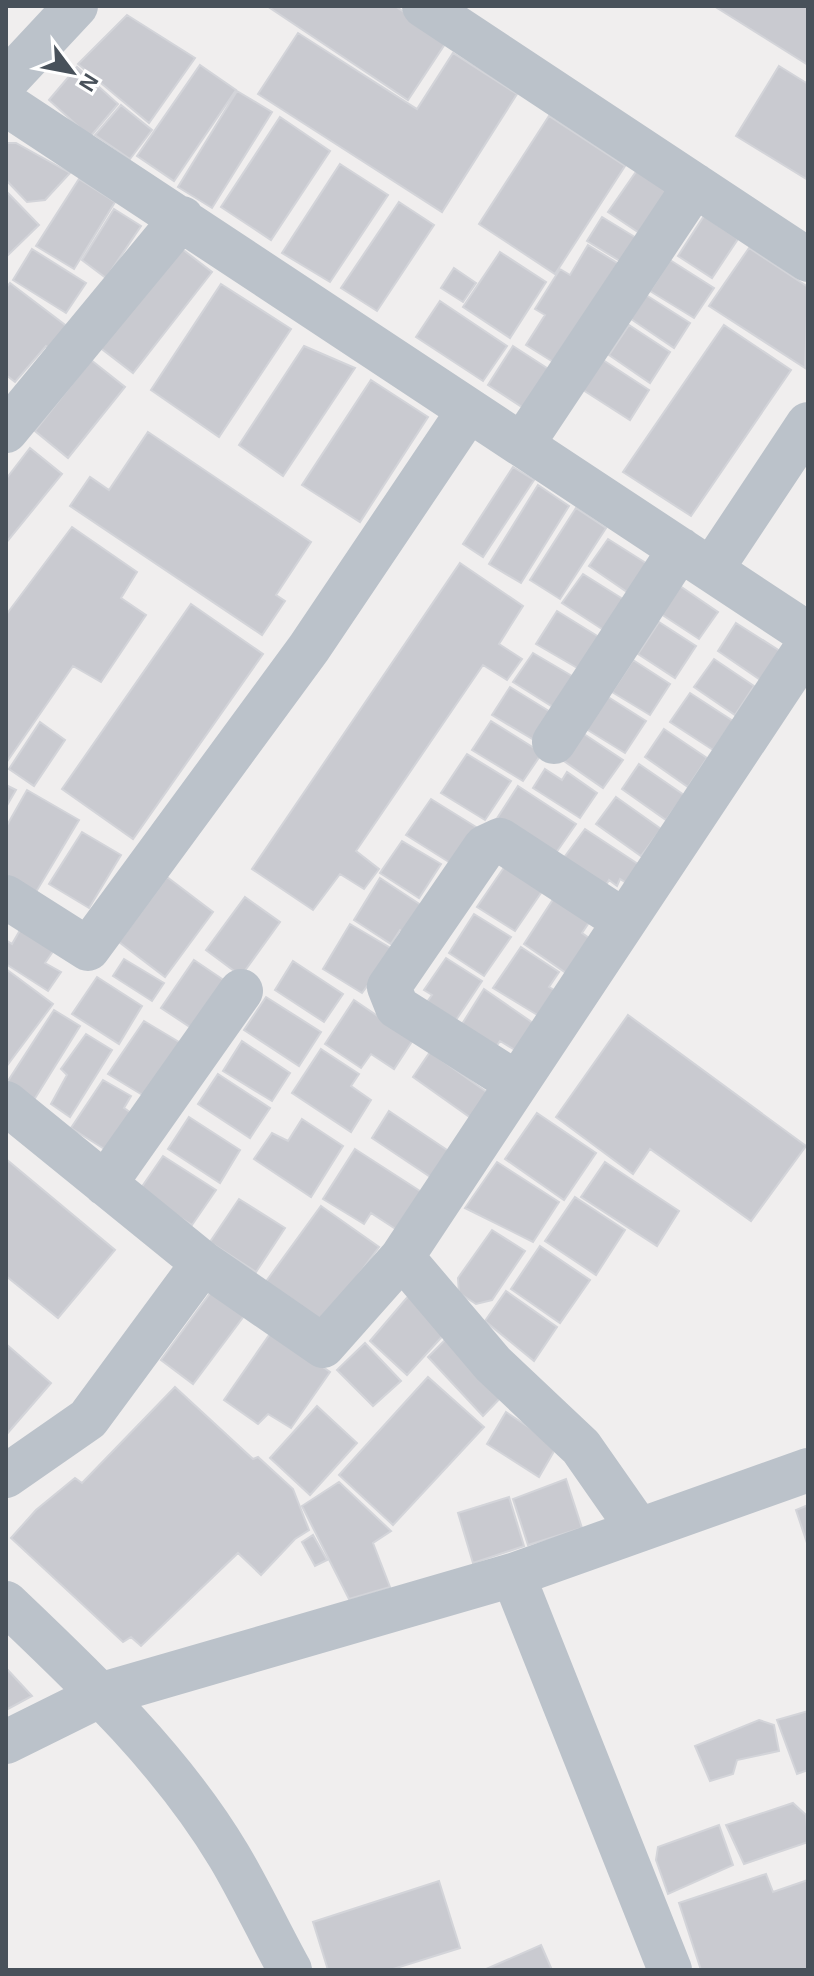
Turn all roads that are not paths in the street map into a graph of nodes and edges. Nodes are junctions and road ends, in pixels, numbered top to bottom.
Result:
1 (76, 6) edge
2 (424, 6) edge
3 (6, 81) edge
4 (6, 104) edge
5 (695, 185) junction
6 (182, 218) junction
7 (808, 260) edge
8 (469, 410) junction
9 (808, 424) edge
10 (6, 431) edge
11 (522, 445) junction
12 (695, 560) junction
13 (808, 634) edge
14 (808, 645) edge
15 (554, 742) dead end
16 (6, 897) edge
17 (624, 921) junction
18 (241, 991) dead end
19 (515, 1082) junction
20 (6, 1103) edge
21 (105, 1184) junction
22 (402, 1257) junction
23 (203, 1263) junction
24 (808, 1470) edge
25 (6, 1476) edge
26 (639, 1530) junction
27 (513, 1575) junction
28 (6, 1603) edge
29 (103, 1694) junction
30 (6, 1742) edge
31 (290, 1970) edge
32 (670, 1970) edge

1 - 3 street
2 - 5 street
4 - 6 street
5 - 7 street
5 - 11 street
6 - 8 street
6 - 10 street
8 - 11 street
8 - 16 street
9 - 12 street
11 - 12 street
12 - 13 street
12 - 15 street
14 - 17 street
17 - 19 street
17 - 19 street
18 - 21 street
19 - 22 street
20 - 21 street
21 - 23 street
22 - 23 street
22 - 26 street
23 - 25 street
24 - 26 street
26 - 27 street
27 - 29 street
27 - 32 street
28 - 29 street
29 - 30 street
29 - 31 street

